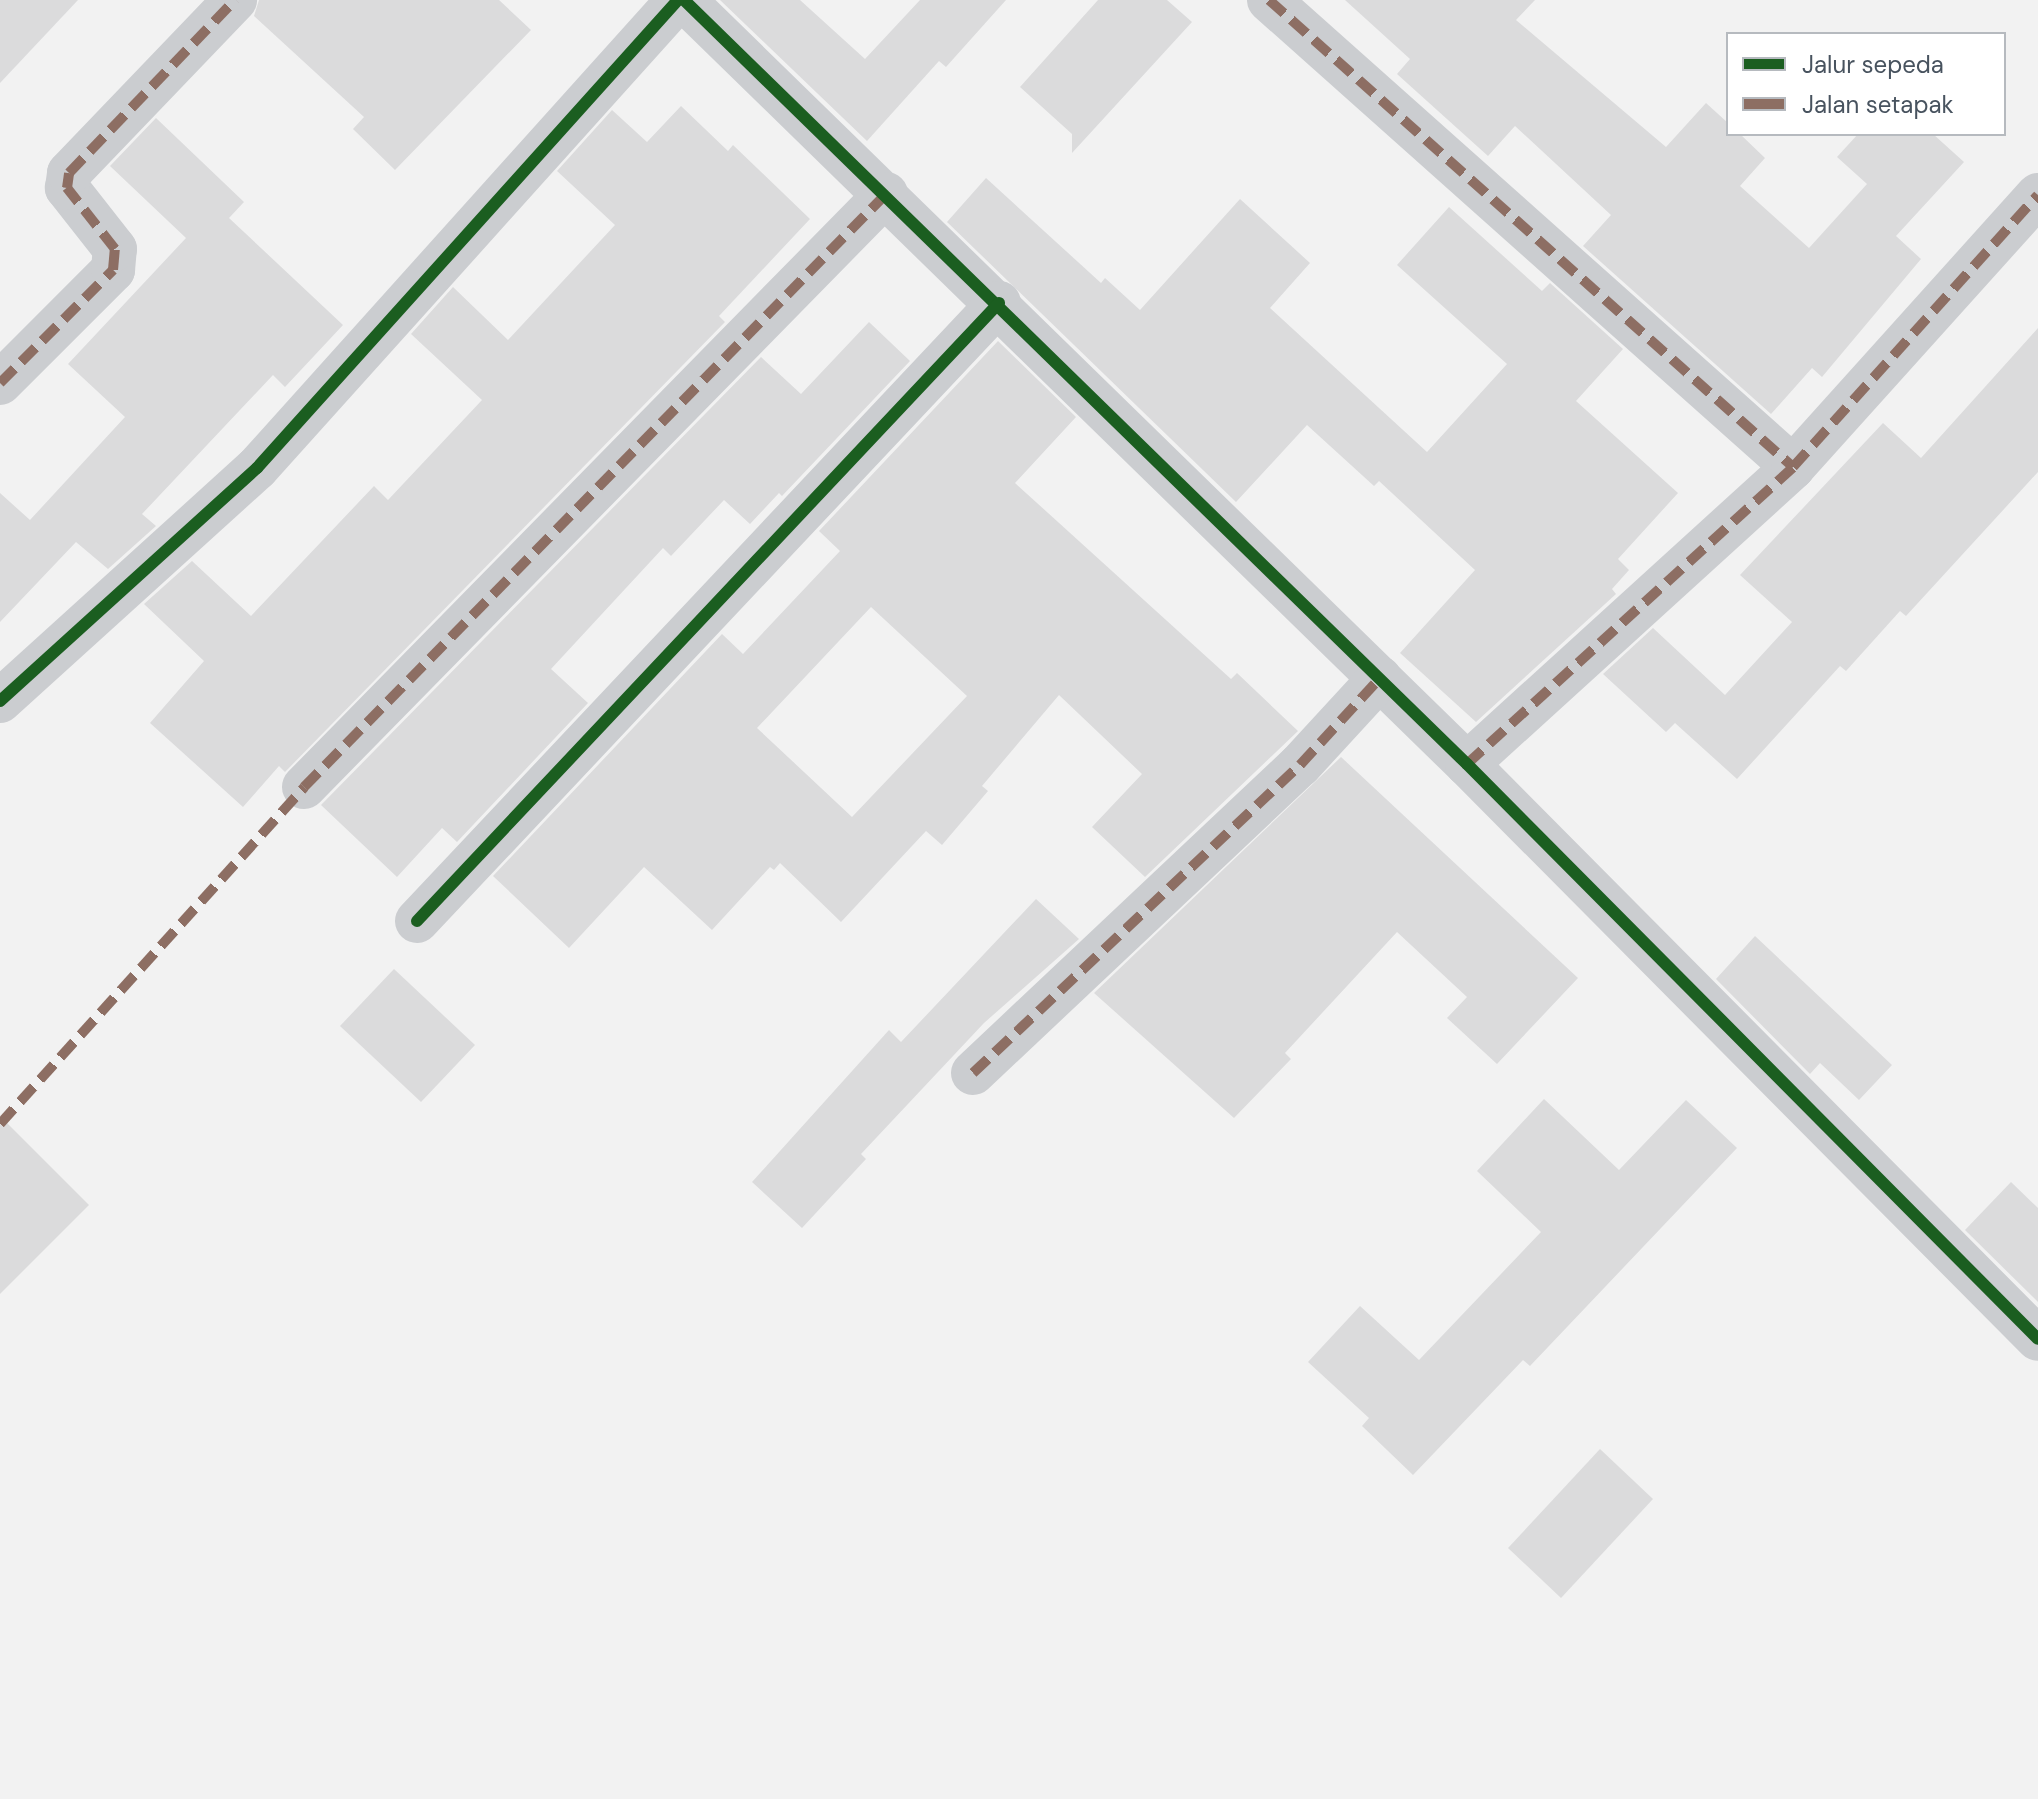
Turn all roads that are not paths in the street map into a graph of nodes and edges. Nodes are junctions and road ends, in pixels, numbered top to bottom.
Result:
1 (235, 0) edge
2 (681, 0) edge
3 (1269, 0) edge
4 (886, 194) junction
5 (2035, 207) edge
6 (999, 303) junction
7 (0, 383) edge
8 (1793, 467) junction
9 (1380, 678) junction
10 (0, 701) edge
11 (1467, 764) junction
12 (304, 787) dead end
13 (417, 921) dead end
14 (973, 1073) dead end
15 (2038, 1339) edge

1 - 7 street
2 - 4 street
2 - 10 street
3 - 8 street
4 - 6 street
4 - 12 street
5 - 8 street
6 - 9 street
6 - 13 street
8 - 11 street
9 - 11 street
9 - 14 street
11 - 15 street

